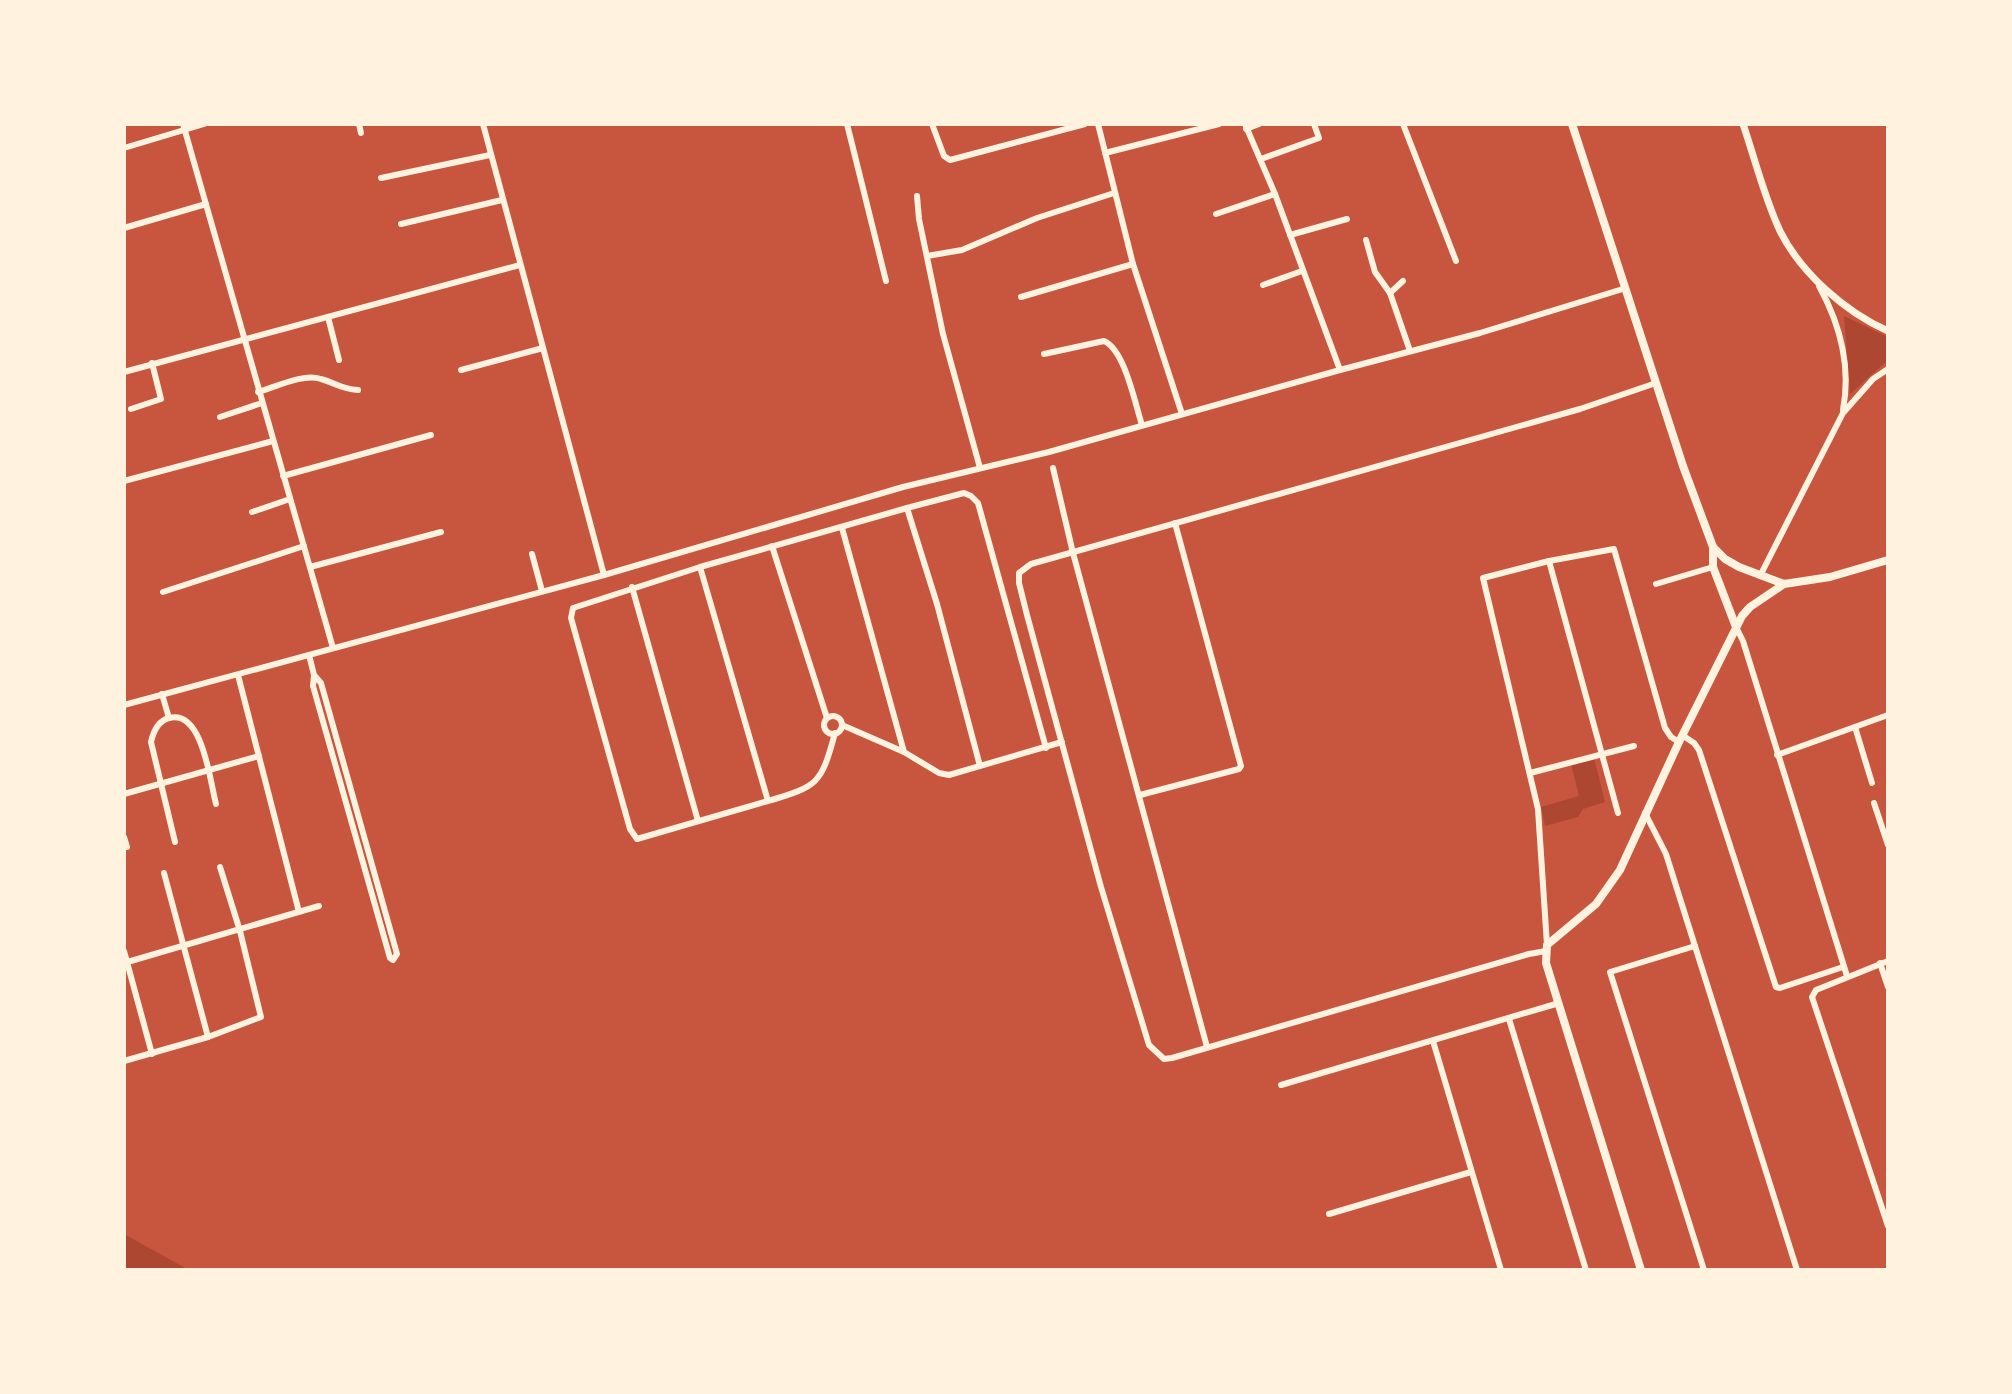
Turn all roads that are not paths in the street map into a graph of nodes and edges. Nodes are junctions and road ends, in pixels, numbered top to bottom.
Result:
1 (201, 124) edge
2 (359, 124) edge
3 (483, 124) edge
4 (847, 124) edge
5 (932, 124) edge
6 (1085, 124) edge
7 (1098, 124) edge
8 (1219, 124) edge
9 (1259, 124) edge
10 (1314, 124) edge
11 (1403, 124) edge
12 (1572, 124) edge
13 (1743, 124) edge
14 (1246, 126) edge
15 (184, 127) edge
16 (361, 133) dead end
17 (124, 148) edge
18 (1105, 153) junction
19 (490, 155) junction
20 (1261, 159) junction
21 (381, 178) dead end
22 (1114, 193) junction
23 (1275, 194) junction
24 (917, 196) dead end
25 (502, 200) junction
26 (206, 204) junction
27 (1216, 214) dead end
28 (1347, 219) dead end
29 (401, 224) dead end
30 (124, 228) edge
31 (1290, 235) junction
32 (1366, 240) dead end
33 (927, 256) junction
34 (1456, 261) dead end
35 (1133, 264) junction
36 (520, 265) junction
37 (1302, 271) junction
38 (1816, 279) junction
39 (886, 281) dead end
40 (1403, 281) dead end
41 (1263, 285) dead end
42 (1626, 288) junction
43 (1390, 293) junction
44 (1021, 297) dead end
45 (328, 317) junction
46 (1886, 327) edge
47 (244, 339) junction
48 (543, 348) junction
49 (1410, 351) junction
50 (1044, 354) dead end
51 (339, 360) dead end
52 (152, 363) junction
53 (1888, 369) edge
54 (461, 370) dead end
55 (1340, 370) junction
56 (124, 372) edge
57 (1656, 383) junction
58 (358, 390) dead end
59 (258, 392) junction
60 (262, 403) junction
61 (131, 409) dead end
62 (1843, 413) junction
63 (1182, 414) junction
64 (220, 417) dead end
65 (1142, 425) junction
66 (431, 435) dead end
67 (273, 441) junction
68 (980, 468) junction
69 (1053, 468) dead end
70 (283, 476) junction
71 (124, 481) edge
72 (290, 499) junction
73 (907, 508) junction
74 (252, 512) dead end
75 (1175, 523) junction
76 (842, 528) junction
77 (441, 532) dead end
78 (304, 546) junction
79 (772, 546) junction
80 (1713, 547) junction
81 (1073, 553) junction
82 (532, 554) dead end
83 (1888, 560) edge
84 (1549, 561) junction
85 (310, 567) junction
86 (700, 567) junction
87 (1713, 567) junction
88 (604, 575) junction
89 (1760, 576) junction
90 (1656, 584) dead end
91 (1784, 584) junction
92 (632, 587) junction
93 (542, 591) junction
94 (163, 592) dead end
95 (1736, 627) junction
96 (333, 648) junction
97 (309, 655) junction
98 (238, 675) junction
99 (162, 694) junction
100 (124, 705) edge
101 (1888, 715) edge
102 (169, 718) junction
103 (827, 718) junction
104 (842, 725) junction
105 (1855, 727) junction
106 (835, 733) junction
107 (1681, 738) junction
108 (1062, 742) junction
109 (1634, 746) dead end
110 (1046, 748) junction
111 (904, 752) junction
112 (1602, 753) junction
113 (1777, 755) junction
114 (259, 756) junction
115 (980, 766) junction
116 (207, 770) junction
117 (1530, 773) junction
118 (1872, 783) dead end
119 (161, 784) junction
120 (124, 794) edge
121 (1140, 795) junction
122 (768, 801) junction
123 (1874, 803) dead end
124 (216, 804) dead end
125 (1618, 813) dead end
126 (1645, 813) junction
127 (698, 821) junction
128 (124, 837) edge
129 (175, 842) dead end
130 (1888, 845) edge
131 (127, 847) dead end
132 (220, 867) dead end
133 (164, 873) dead end
134 (374, 889) junction
135 (319, 906) dead end
136 (299, 912) junction
137 (240, 931) junction
138 (1695, 946) junction
139 (183, 947) junction
140 (1546, 948) junction
141 (124, 951) edge
142 (1884, 962) edge
143 (126, 963) edge
144 (1843, 967) junction
145 (1847, 976) junction
146 (1888, 987) edge
147 (1559, 1003) junction
148 (1509, 1019) junction
149 (208, 1037) junction
150 (1433, 1041) junction
151 (1207, 1047) junction
152 (152, 1054) junction
153 (124, 1061) edge
154 (1281, 1085) dead end
155 (1471, 1172) junction
156 (1329, 1214) dead end
157 (1888, 1226) edge
158 (1501, 1270) edge
159 (1586, 1270) edge
160 (1641, 1270) edge
161 (1704, 1270) edge
162 (1797, 1270) edge

1 - 15 street
2 - 16 street
3 - 19 street
4 - 39 street
5 - 6 street
7 - 18 street
8 - 18 street
9 - 14 street
10 - 20 street
11 - 34 street
12 - 42 main road
13 - 38 street
14 - 20 street
15 - 17 street
15 - 26 street
18 - 22 street
19 - 21 street
19 - 25 street
20 - 23 street
22 - 33 street
22 - 35 street
23 - 27 street
23 - 31 street
24 - 33 street
25 - 29 street
25 - 36 street
26 - 30 street
26 - 47 street
28 - 31 street
31 - 37 street
32 - 43 street
33 - 68 street
35 - 44 street
35 - 63 street
36 - 45 street
36 - 48 street
37 - 41 street
37 - 55 street
38 - 46 street
38 - 62 street
40 - 43 street
42 - 49 street
42 - 57 main road
43 - 49 street
45 - 47 street
45 - 51 street
47 - 52 street
47 - 59 street
48 - 54 street
48 - 88 street
49 - 55 street
50 - 65 street
52 - 56 street
52 - 61 street
53 - 62 street
55 - 63 street
57 - 75 street
57 - 80 main road
58 - 59 street
59 - 60 street
60 - 64 street
60 - 67 street
62 - 89 street
63 - 65 street
65 - 68 street
66 - 70 street
67 - 70 street
67 - 71 street
68 - 88 street
69 - 81 street
70 - 72 street
72 - 74 street
72 - 78 street
73 - 76 street
73 - 110 street
73 - 115 street
75 - 81 street
75 - 121 street
76 - 79 street
76 - 111 street
77 - 85 street
78 - 85 street
78 - 94 street
79 - 86 street
79 - 103 street
80 - 87 main road
80 - 89 main road
81 - 108 street
81 - 121 street
82 - 93 street
83 - 91 main road
84 - 107 street
84 - 112 street
84 - 117 street
85 - 96 street
86 - 92 street
86 - 122 street
87 - 90 street
87 - 95 main road
88 - 93 street
89 - 91 main road
91 - 95 main road
92 - 127 street
92 - 127 street
93 - 96 street
95 - 107 main road
95 - 113 street
96 - 97 street
97 - 98 street
97 - 134 street
98 - 99 street
98 - 114 street
99 - 100 street
99 - 102 street
101 - 105 street
102 - 116 street
102 - 119 street
103 - 104 street
103 - 106 street
104 - 106 street
104 - 111 street
105 - 113 street
105 - 118 street
106 - 122 street
107 - 126 main road
107 - 144 street
108 - 110 street
108 - 151 street
109 - 112 street
110 - 115 street
111 - 115 street
112 - 117 street
112 - 125 street
113 - 144 street
114 - 116 street
114 - 136 street
116 - 119 street
116 - 124 street
117 - 140 street
119 - 120 street
119 - 129 street
121 - 151 street
122 - 127 street
123 - 130 street
126 - 138 street
126 - 140 main road
128 - 131 street
132 - 137 street
133 - 139 street
134 - 134 street
135 - 136 street
136 - 137 street
137 - 139 street
137 - 149 street
138 - 161 street
138 - 162 street
139 - 143 street
139 - 149 street
140 - 147 main road
140 - 151 street
141 - 143 street
142 - 145 street
142 - 146 street
143 - 152 street
144 - 145 street
145 - 157 street
147 - 148 street
147 - 160 main road
148 - 150 street
148 - 159 street
149 - 152 street
150 - 154 street
150 - 155 street
152 - 153 street
155 - 156 street
155 - 158 street

